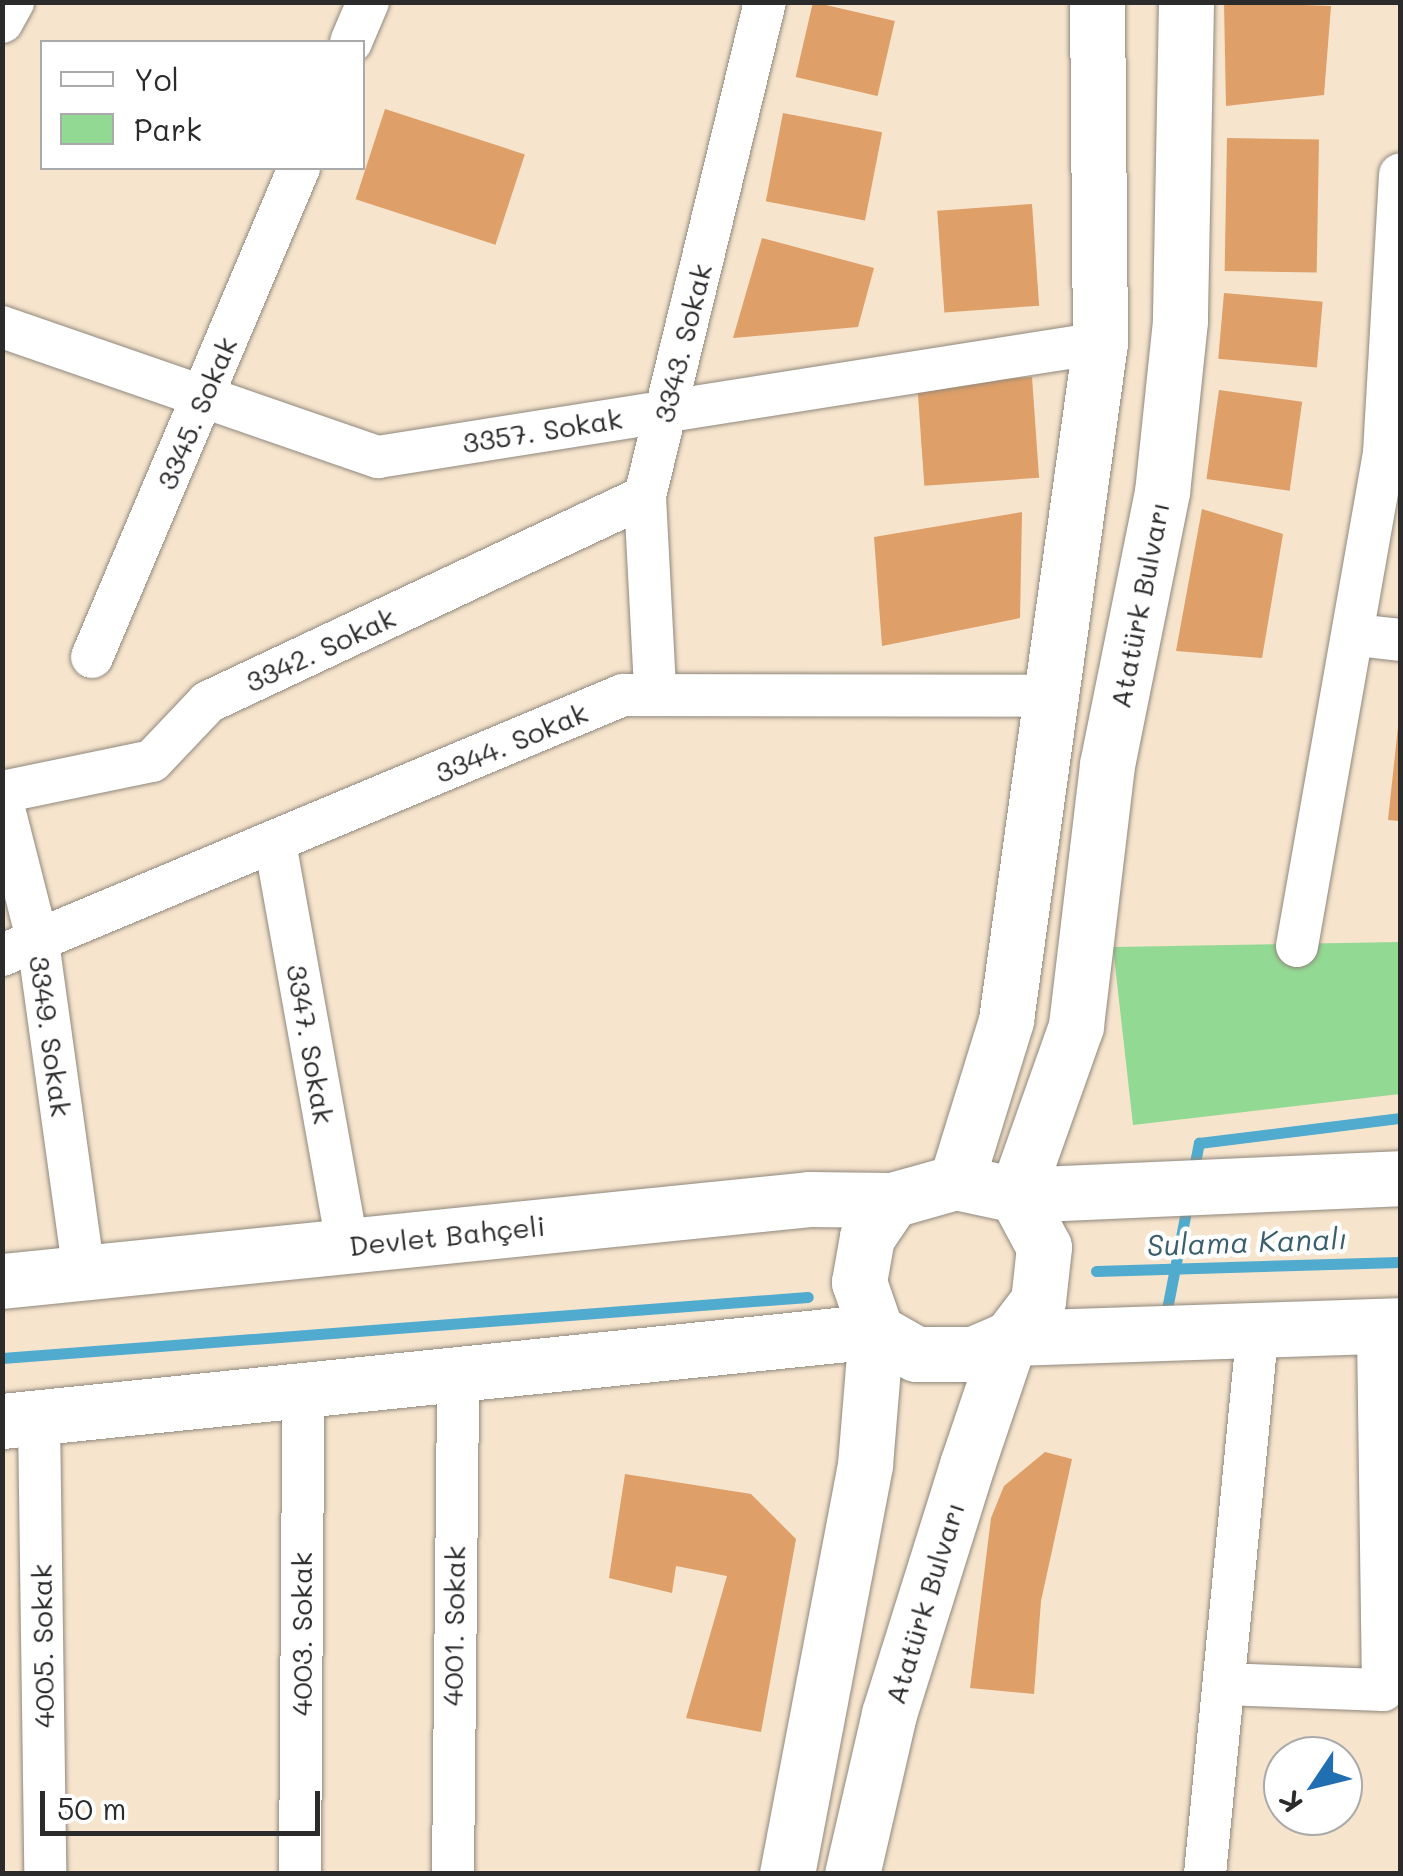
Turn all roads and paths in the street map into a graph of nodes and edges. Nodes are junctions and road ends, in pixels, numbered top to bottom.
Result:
1 (13, 2) edge
2 (368, 2) edge
3 (765, 2) edge
4 (1096, 2) edge
5 (1186, 2) edge
6 (2, 22) edge
7 (352, 40) edge
8 (298, 170) edge
9 (1400, 174) edge
10 (1397, 321) edge
11 (2, 327) edge
12 (1100, 344) junction
13 (204, 395) junction
14 (666, 409) junction
15 (645, 496) junction
16 (1356, 636) junction
17 (1400, 640) edge
18 (92, 658) dead end
19 (655, 688) junction
20 (1052, 696) junction
21 (2, 792) edge
22 (2, 801) edge
23 (275, 843) junction
24 (1298, 946) dead end
25 (20, 949) edge
26 (1400, 1178) edge
27 (956, 1182) junction
28 (1016, 1195) junction
29 (892, 1200) junction
30 (348, 1244) junction
31 (84, 1273) junction
32 (2, 1281) edge
33 (1389, 1326) edge
34 (1258, 1328) junction
35 (876, 1331) junction
36 (1010, 1338) junction
37 (458, 1378) junction
38 (303, 1394) junction
39 (21, 1420) edge
40 (1224, 1684) junction
41 (45, 1874) edge
42 (300, 1874) edge
43 (453, 1874) edge
44 (787, 1874) edge
45 (852, 1874) edge
46 (1205, 1874) edge

1 - 6 street
2 - 7 street
3 - 14 street, 3343. Sokak
4 - 12 main road
5 - 28 main road, Atatürk Bulvarı
8 - 13 street, 3345. Sokak
9 - 10 street
10 - 16 street
11 - 13 street, 3357. Sokak
12 - 14 street, 3357. Sokak
12 - 20 main road
13 - 14 street, 3357. Sokak
13 - 18 street, 3345. Sokak
14 - 15 street, 3343. Sokak
15 - 19 street, 3343. Sokak
15 - 21 street, 3342. Sokak
16 - 17 street
16 - 24 street
19 - 20 street, 3344. Sokak
19 - 23 street, 3344. Sokak
20 - 27 main road
22 - 25 street, 3349. Sokak
23 - 25 street, 3344. Sokak
23 - 30 street, 3347. Sokak
25 - 31 street, 3349. Sokak
26 - 28 main road
27 - 28 main road
27 - 29 main road
28 - 36 main road
29 - 30 main road, Devlet Bahçeli
29 - 35 main road
30 - 31 main road, Devlet Bahçeli
31 - 32 main road, Devlet Bahçeli
33 - 34 main road
33 - 40 street
34 - 36 main road
34 - 40 street
35 - 36 main road
35 - 37 main road
35 - 44 main road
36 - 45 main road, Atatürk Bulvarı
37 - 38 main road
37 - 43 street, 4001. Sokak
38 - 39 main road
38 - 42 street, 4003. Sokak
39 - 41 street, 4005. Sokak
40 - 46 street

